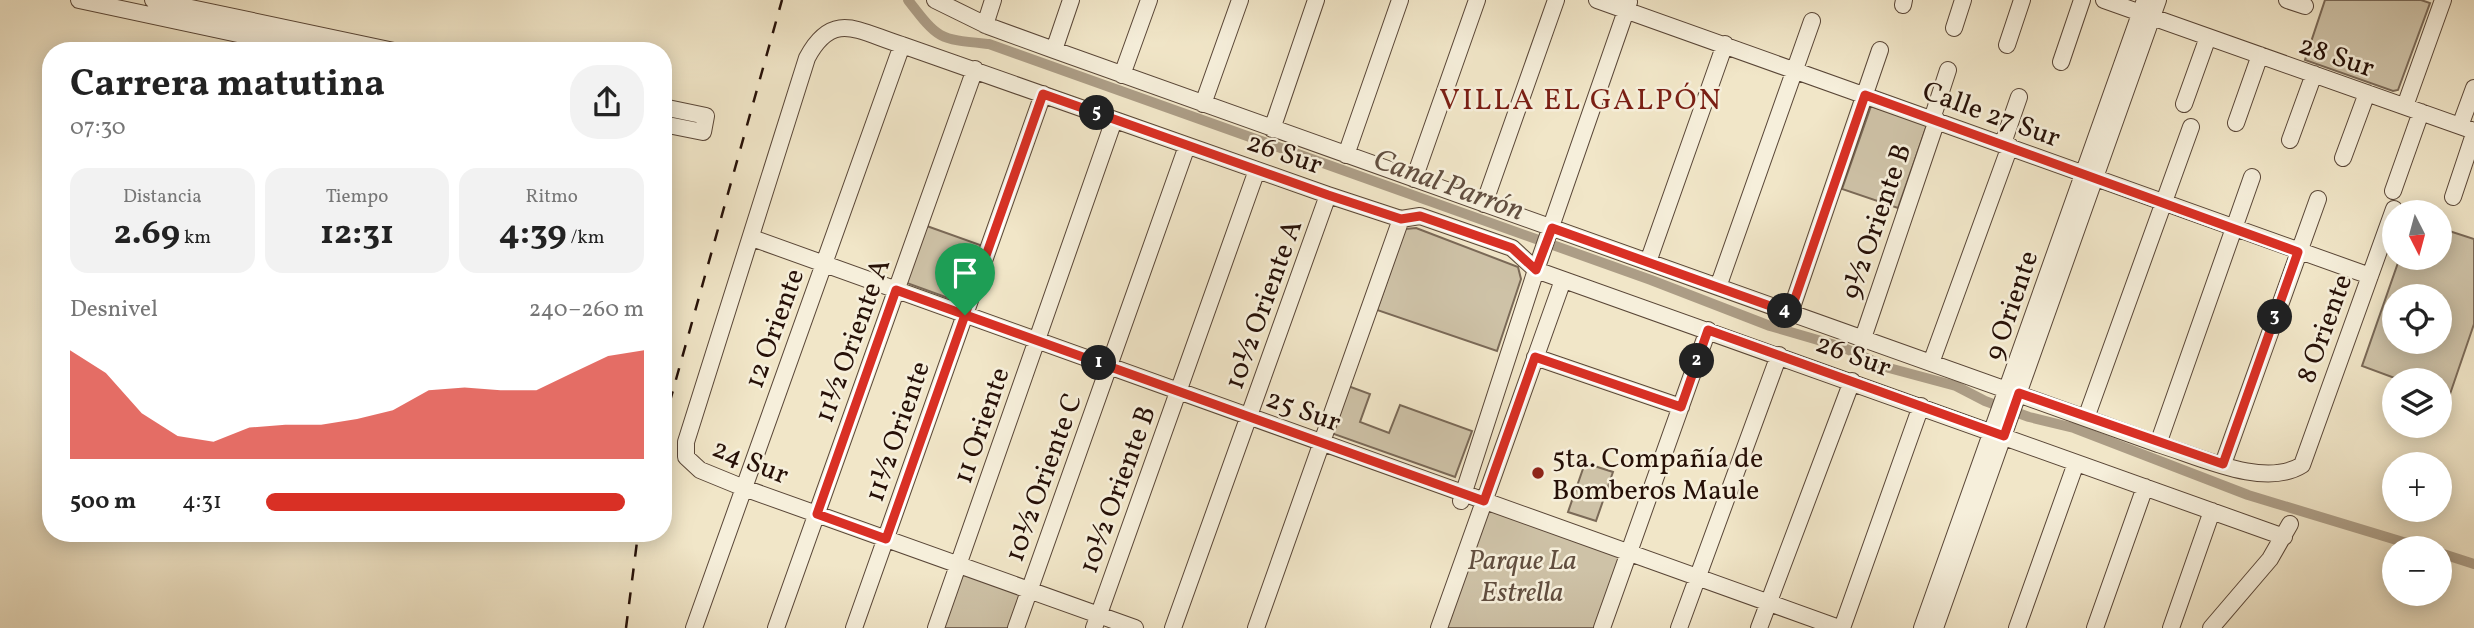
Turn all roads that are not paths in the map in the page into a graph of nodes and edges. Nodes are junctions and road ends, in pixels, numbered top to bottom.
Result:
1 (153, 0) edge
2 (935, 0) edge
3 (993, 0) edge
4 (1071, 0) edge
5 (1149, 0) edge
6 (1240, 0) edge
7 (1316, 0) edge
8 (1400, 0) edge
9 (1477, 0) edge
10 (1556, 0) edge
11 (1597, 0) edge
12 (1964, 0) edge
13 (2022, 0) edge
14 (2082, 0) edge
15 (2104, 0) edge
16 (2158, 0) edge
17 (2287, 0) edge
18 (2443, 0) edge
19 (85, 1) edge
20 (1628, 5) edge
21 (2305, 6) dead end
22 (2146, 10) edge
23 (1812, 21) dead end
24 (218, 22) junction
25 (985, 25) junction
26 (1954, 28) dead end
27 (2208, 37) junction
28 (303, 42) edge
29 (1725, 44) junction
30 (902, 45) junction
31 (2007, 45) dead end
32 (1054, 50) junction
33 (1880, 50) dead end
34 (2260, 55) junction
35 (2061, 62) dead end
36 (975, 69) junction
37 (1795, 69) junction
38 (1948, 70) dead end
39 (2314, 74) junction
40 (1122, 75) junction
41 (2474, 88) edge
42 (2367, 93) junction
43 (1043, 94) junction
44 (1865, 95) junction
45 (2020, 97) dead end
46 (1203, 104) junction
47 (2184, 104) dead end
48 (2405, 106) junction
49 (672, 111) edge
50 (2421, 112) junction
51 (1934, 119) junction
52 (1114, 120) junction
53 (672, 124) edge
54 (2236, 124) dead end
55 (2191, 127) dead end
56 (1272, 128) junction
57 (2469, 130) edge
58 (2290, 140) dead end
59 (2006, 145) junction
60 (1187, 146) junction
61 (1346, 155) junction
62 (2343, 158) dead end
63 (1257, 170) junction
64 (2090, 175) junction
65 (2252, 177) dead end
66 (1414, 179) junction
67 (2393, 191) dead end
68 (1328, 195) junction
69 (2453, 197) dead end
70 (2318, 199) dead end
71 (2164, 202) junction
72 (1484, 204) junction
73 (1401, 219) junction
74 (2234, 229) junction
75 (1550, 233) junction
76 (752, 237) junction
77 (2382, 242) edge
78 (2298, 252) junction
79 (1648, 262) junction
80 (824, 264) junction
81 (1536, 270) junction
82 (2370, 276) junction
83 (1563, 280) junction
84 (1718, 287) junction
85 (896, 290) junction
86 (1790, 313) junction
87 (965, 315) junction
88 (1708, 330) junction
89 (1863, 338) junction
90 (1037, 341) junction
91 (1779, 355) junction
92 (1535, 357) junction
93 (1931, 363) junction
94 (1109, 366) junction
95 (1852, 380) junction
96 (1178, 391) junction
97 (2012, 395) junction
98 (1494, 397) junction
99 (1518, 405) junction
100 (1921, 406) junction
101 (1681, 407) junction
102 (1250, 417) junction
103 (2086, 418) junction
104 (2001, 427) junction
105 (1322, 443) junction
106 (2158, 444) junction
107 (2076, 463) junction
108 (2223, 464) junction
109 (2302, 466) joint
110 (2145, 487) junction
111 (744, 488) junction
112 (1462, 498) junction
113 (1484, 501) junction
114 (2213, 511) junction
115 (817, 514) junction
116 (886, 539) junction
117 (1629, 553) junction
118 (958, 565) junction
119 (1698, 577) junction
120 (1030, 590) junction
121 (1768, 603) junction
122 (1096, 622) edge
123 (694, 628) edge
124 (776, 628) edge
125 (854, 628) edge
126 (936, 628) edge
127 (1016, 628) edge
128 (1135, 628) edge
129 (1173, 628) edge
130 (1256, 628) edge
131 (1439, 628) edge
132 (1602, 628) edge
133 (1679, 628) edge
134 (1759, 628) edge
135 (1840, 628) edge
136 (1922, 628) edge
137 (1935, 628) edge
138 (2017, 628) edge
139 (2095, 628) edge
140 (2171, 628) edge
141 (2211, 628) edge

1 - 24 street
2 - 25 street, 26 Sur
3 - 25 street
4 - 32 street
5 - 40 street
6 - 46 street
7 - 56 street
8 - 61 street
9 - 66 street
10 - 72 street
11 - 20 street, Calle 27 Sur
12 - 26 street
13 - 31 street
14 - 35 street
15 - 22 street, 28 Sur
16 - 22 street, 9 Oriente
17 - 21 street
18 - 48 street
19 - 24 street
20 - 29 street, Calle 27 Sur
20 - 75 street
22 - 27 street, 28 Sur
22 - 64 street, 9 Oriente
23 - 37 street
24 - 28 street
25 - 32 street, 26 Sur
27 - 34 street, 28 Sur
27 - 47 street
29 - 37 street, Calle 27 Sur
29 - 79 street
30 - 36 street, 26 Sur
30 - 76 street, 26 Sur
30 - 80 street, 12 Oriente
32 - 40 street, 26 Sur
33 - 44 street
34 - 39 street, 28 Sur
34 - 54 street
36 - 43 street, 26 Sur
36 - 85 street, 11½ Oriente A
37 - 44 street, Calle 27 Sur
37 - 84 street
38 - 51 street, 9½ Oriente B
39 - 42 street, 28 Sur
39 - 58 street
40 - 46 street, 26 Sur
41 - 57 street
42 - 48 street, 28 Sur
42 - 62 street
43 - 52 street, 26 Sur
43 - 87 street, 11½ Oriente
44 - 51 street, Calle 27 Sur
44 - 86 street
45 - 59 street
46 - 56 street, 26 Sur
48 - 50 street, 28 Sur
49 - 53 street
50 - 57 street, 28 Sur
50 - 67 street
51 - 59 street, Calle 27 Sur
51 - 89 street, 9½ Oriente B
52 - 60 street, 26 Sur
52 - 90 street, 11 Oriente
55 - 71 street
56 - 61 street, 26 Sur
57 - 69 street
59 - 64 street, Calle 27 Sur
59 - 93 street
60 - 63 street, 26 Sur
60 - 94 street, 10½ Oriente C
61 - 66 street, 26 Sur
63 - 68 street, 26 Sur
63 - 96 street, 10½ Oriente B
64 - 71 street, Calle 27 Sur
64 - 97 street, 9 Oriente
65 - 74 street
66 - 72 street, 26 Sur
68 - 73 street, 26 Sur
68 - 102 street, 10½ Oriente A
70 - 78 street
71 - 74 street, Calle 27 Sur
71 - 103 street
72 - 75 street, 26 Sur
73 - 81 street, 26 Sur
73 - 105 street
74 - 78 street, Calle 27 Sur
74 - 106 street
75 - 79 street, 26 Sur
75 - 81 street
76 - 80 street, 25 Sur
76 - 111 street, 24 Sur
77 - 82 street, 8 Oriente
78 - 82 street, Calle 27 Sur
78 - 108 street
79 - 84 street, 26 Sur
80 - 85 street, 25 Sur
80 - 111 street, 12 Oriente
81 - 83 street, 26 Sur
81 - 98 street
82 - 109 street, 8 Oriente
83 - 88 street, 26 Sur
83 - 92 street
84 - 86 street, 26 Sur
85 - 87 street, 25 Sur
85 - 115 street, 11½ Oriente A
86 - 89 street, 26 Sur
87 - 90 street, 25 Sur
87 - 116 street, 11½ Oriente
88 - 91 street, 26 Sur
88 - 101 street
89 - 93 street, 26 Sur
90 - 94 street, 25 Sur
90 - 118 street, 11 Oriente
91 - 95 street, 26 Sur
91 - 119 street
92 - 99 street
92 - 101 street
93 - 97 street, 26 Sur
94 - 96 street, 25 Sur
94 - 120 street, 10½ Oriente C
95 - 100 street, 26 Sur
95 - 121 street
96 - 102 street, 25 Sur
96 - 122 street, 10½ Oriente B
97 - 103 street, 26 Sur
97 - 104 street, 9 Oriente
98 - 99 street
98 - 112 street
99 - 113 street
100 - 104 street, 26 Sur
100 - 135 street
101 - 117 street
102 - 105 street, 25 Sur
102 - 129 street, 10½ Oriente A
103 - 106 street, 26 Sur
104 - 107 street, 26 Sur
104 - 136 street, 9 Oriente
104 - 137 street, 9 Oriente
105 - 112 street, 25 Sur
105 - 130 street
106 - 108 street, 26 Sur
107 - 110 street, 26 Sur
107 - 138 street
108 - 109 street, 26 Sur
110 - 114 street, 26 Sur
110 - 139 street
111 - 115 street, 24 Sur
111 - 123 street, 12 Oriente
112 - 113 street, 25 Sur
113 - 117 street, 25 Sur
113 - 131 street
114 - 140 street
114 - 141 street, 26 Sur
115 - 116 street, 24 Sur
115 - 124 street, 11½ Oriente A
116 - 118 street, 24 Sur
116 - 125 street, 11½ Oriente
117 - 119 street, 25 Sur
117 - 132 street
118 - 120 street, 24 Sur
118 - 126 street, 11 Oriente
119 - 121 street, 25 Sur
119 - 133 street
120 - 122 street, 24 Sur
120 - 127 street, 10½ Oriente C
121 - 134 street
121 - 135 street, 25 Sur
122 - 128 street, 24 Sur

